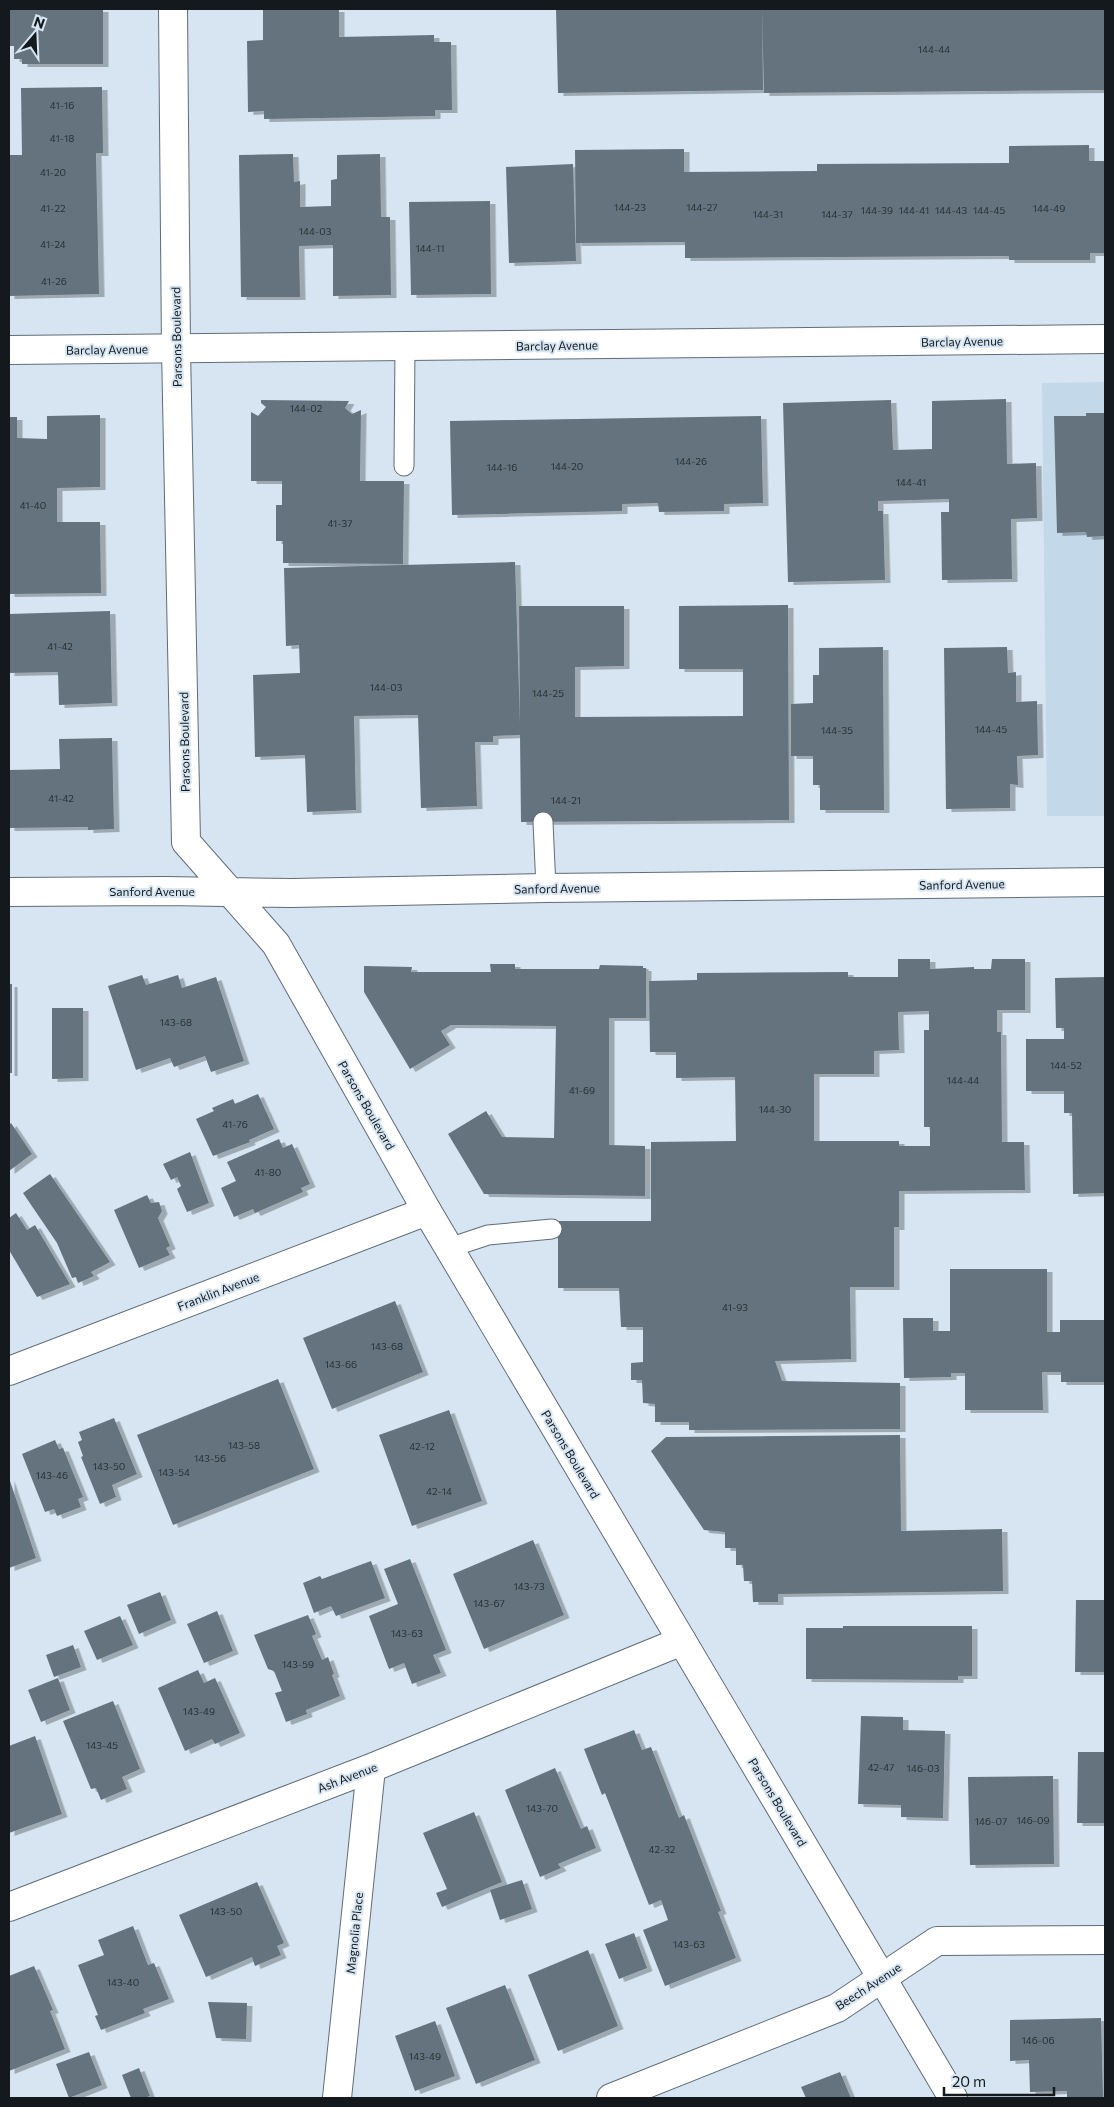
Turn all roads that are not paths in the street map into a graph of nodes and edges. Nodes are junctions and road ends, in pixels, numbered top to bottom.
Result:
1 (173, 9) edge
2 (1105, 340) edge
3 (405, 347) junction
4 (176, 349) junction
5 (9, 350) edge
6 (404, 466) dead end
7 (543, 822) dead end
8 (1105, 882) edge
9 (546, 888) junction
10 (9, 892) edge
11 (230, 892) junction
12 (427, 1211) junction
13 (552, 1229) dead end
14 (449, 1248) junction
15 (9, 1371) edge
16 (682, 1641) junction
17 (370, 1768) junction
18 (9, 1907) edge
19 (1105, 1940) edge
20 (882, 1977) junction
21 (337, 2098) edge
22 (611, 2098) edge
23 (953, 2098) edge

1 - 4 street, Parsons Boulevard
2 - 3 street, Barclay Avenue
3 - 4 street, Barclay Avenue
3 - 6 lane
4 - 5 street, Barclay Avenue
4 - 11 street, Parsons Boulevard
7 - 9 lane
8 - 9 street, Sanford Avenue
9 - 11 street, Sanford Avenue
10 - 11 street, Sanford Avenue
11 - 12 street, Parsons Boulevard
12 - 14 street, Parsons Boulevard
12 - 15 street, Franklin Avenue
13 - 14 lane
14 - 16 street, Parsons Boulevard
16 - 17 street, Ash Avenue
16 - 20 street, Parsons Boulevard
17 - 18 street, Ash Avenue
17 - 21 street, Magnolia Place
19 - 20 street, Beech Avenue
20 - 22 street, Beech Avenue
20 - 23 street, Parsons Boulevard

